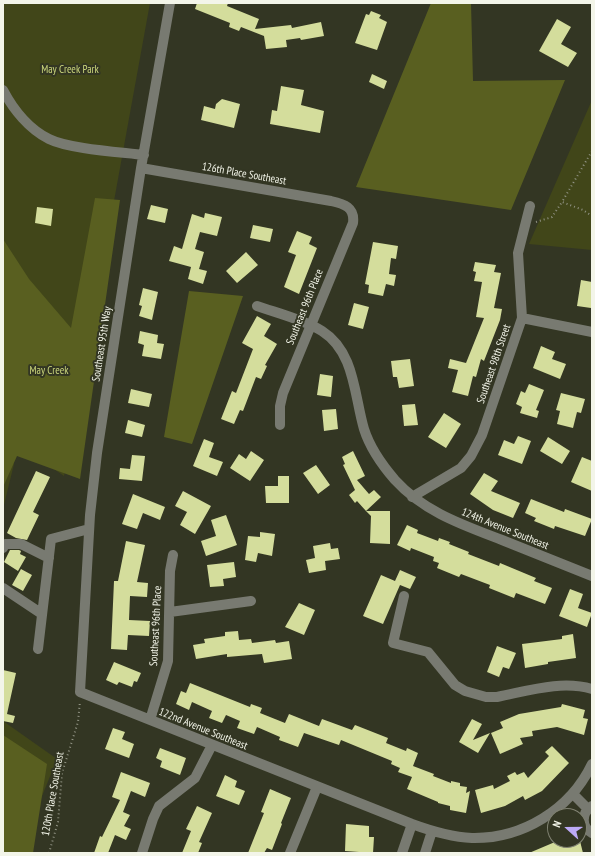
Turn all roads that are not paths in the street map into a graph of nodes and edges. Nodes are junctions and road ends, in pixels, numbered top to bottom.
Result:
1 (170, 3) edge
2 (3, 90) edge
3 (144, 154) junction
4 (142, 168) junction
5 (343, 203) joint
6 (530, 206) dead end
7 (257, 306) dead end
8 (522, 318) junction
9 (310, 326) junction
10 (592, 332) edge
11 (280, 425) dead end
12 (412, 497) junction
13 (89, 529) junction
14 (3, 548) edge
15 (174, 555) dead end
16 (49, 558) junction
17 (592, 576) edge
18 (3, 588) edge
19 (404, 596) dead end
20 (251, 601) dead end
21 (170, 612) junction
22 (42, 614) junction
23 (38, 649) dead end
24 (592, 689) edge
25 (80, 692) joint
26 (150, 720) junction
27 (212, 745) junction
28 (592, 764) edge
29 (317, 787) junction
30 (573, 794) junction
31 (590, 807) edge
32 (412, 824) junction
33 (432, 831) junction
34 (592, 833) edge
35 (142, 853) edge
36 (290, 853) edge
37 (402, 853) edge
38 (425, 853) edge

1 - 3 street, Southeast 95th Way
2 - 3 street
3 - 4 street, Southeast 95th Way
4 - 5 street, 126th Place Southeast
4 - 13 street, Southeast 95th Way
5 - 9 street, Southeast 96th Place
6 - 8 street, Southeast 98th Street
7 - 9 street, 124th Avenue Southeast
8 - 10 street
8 - 12 street, Southeast 98th Street
9 - 11 street, Southeast 96th Place
9 - 12 street, 124th Avenue Southeast
12 - 17 street, 124th Avenue Southeast
13 - 16 street
13 - 25 street, Southeast 95th Way
14 - 16 street
15 - 21 street, Southeast 96th Place
16 - 22 street
18 - 22 street
19 - 24 street
20 - 21 street
21 - 26 street, Southeast 96th Place
22 - 23 street
25 - 26 street, 122nd Avenue Southeast
26 - 27 street, 122nd Avenue Southeast
27 - 29 street, 122nd Avenue Southeast
27 - 35 street
28 - 30 street, 122nd Avenue Southeast
29 - 32 street, 122nd Avenue Southeast
29 - 36 street
30 - 31 street
30 - 33 street, 122nd Avenue Southeast
31 - 34 street
32 - 33 street, 122nd Avenue Southeast
32 - 37 street
33 - 38 street

